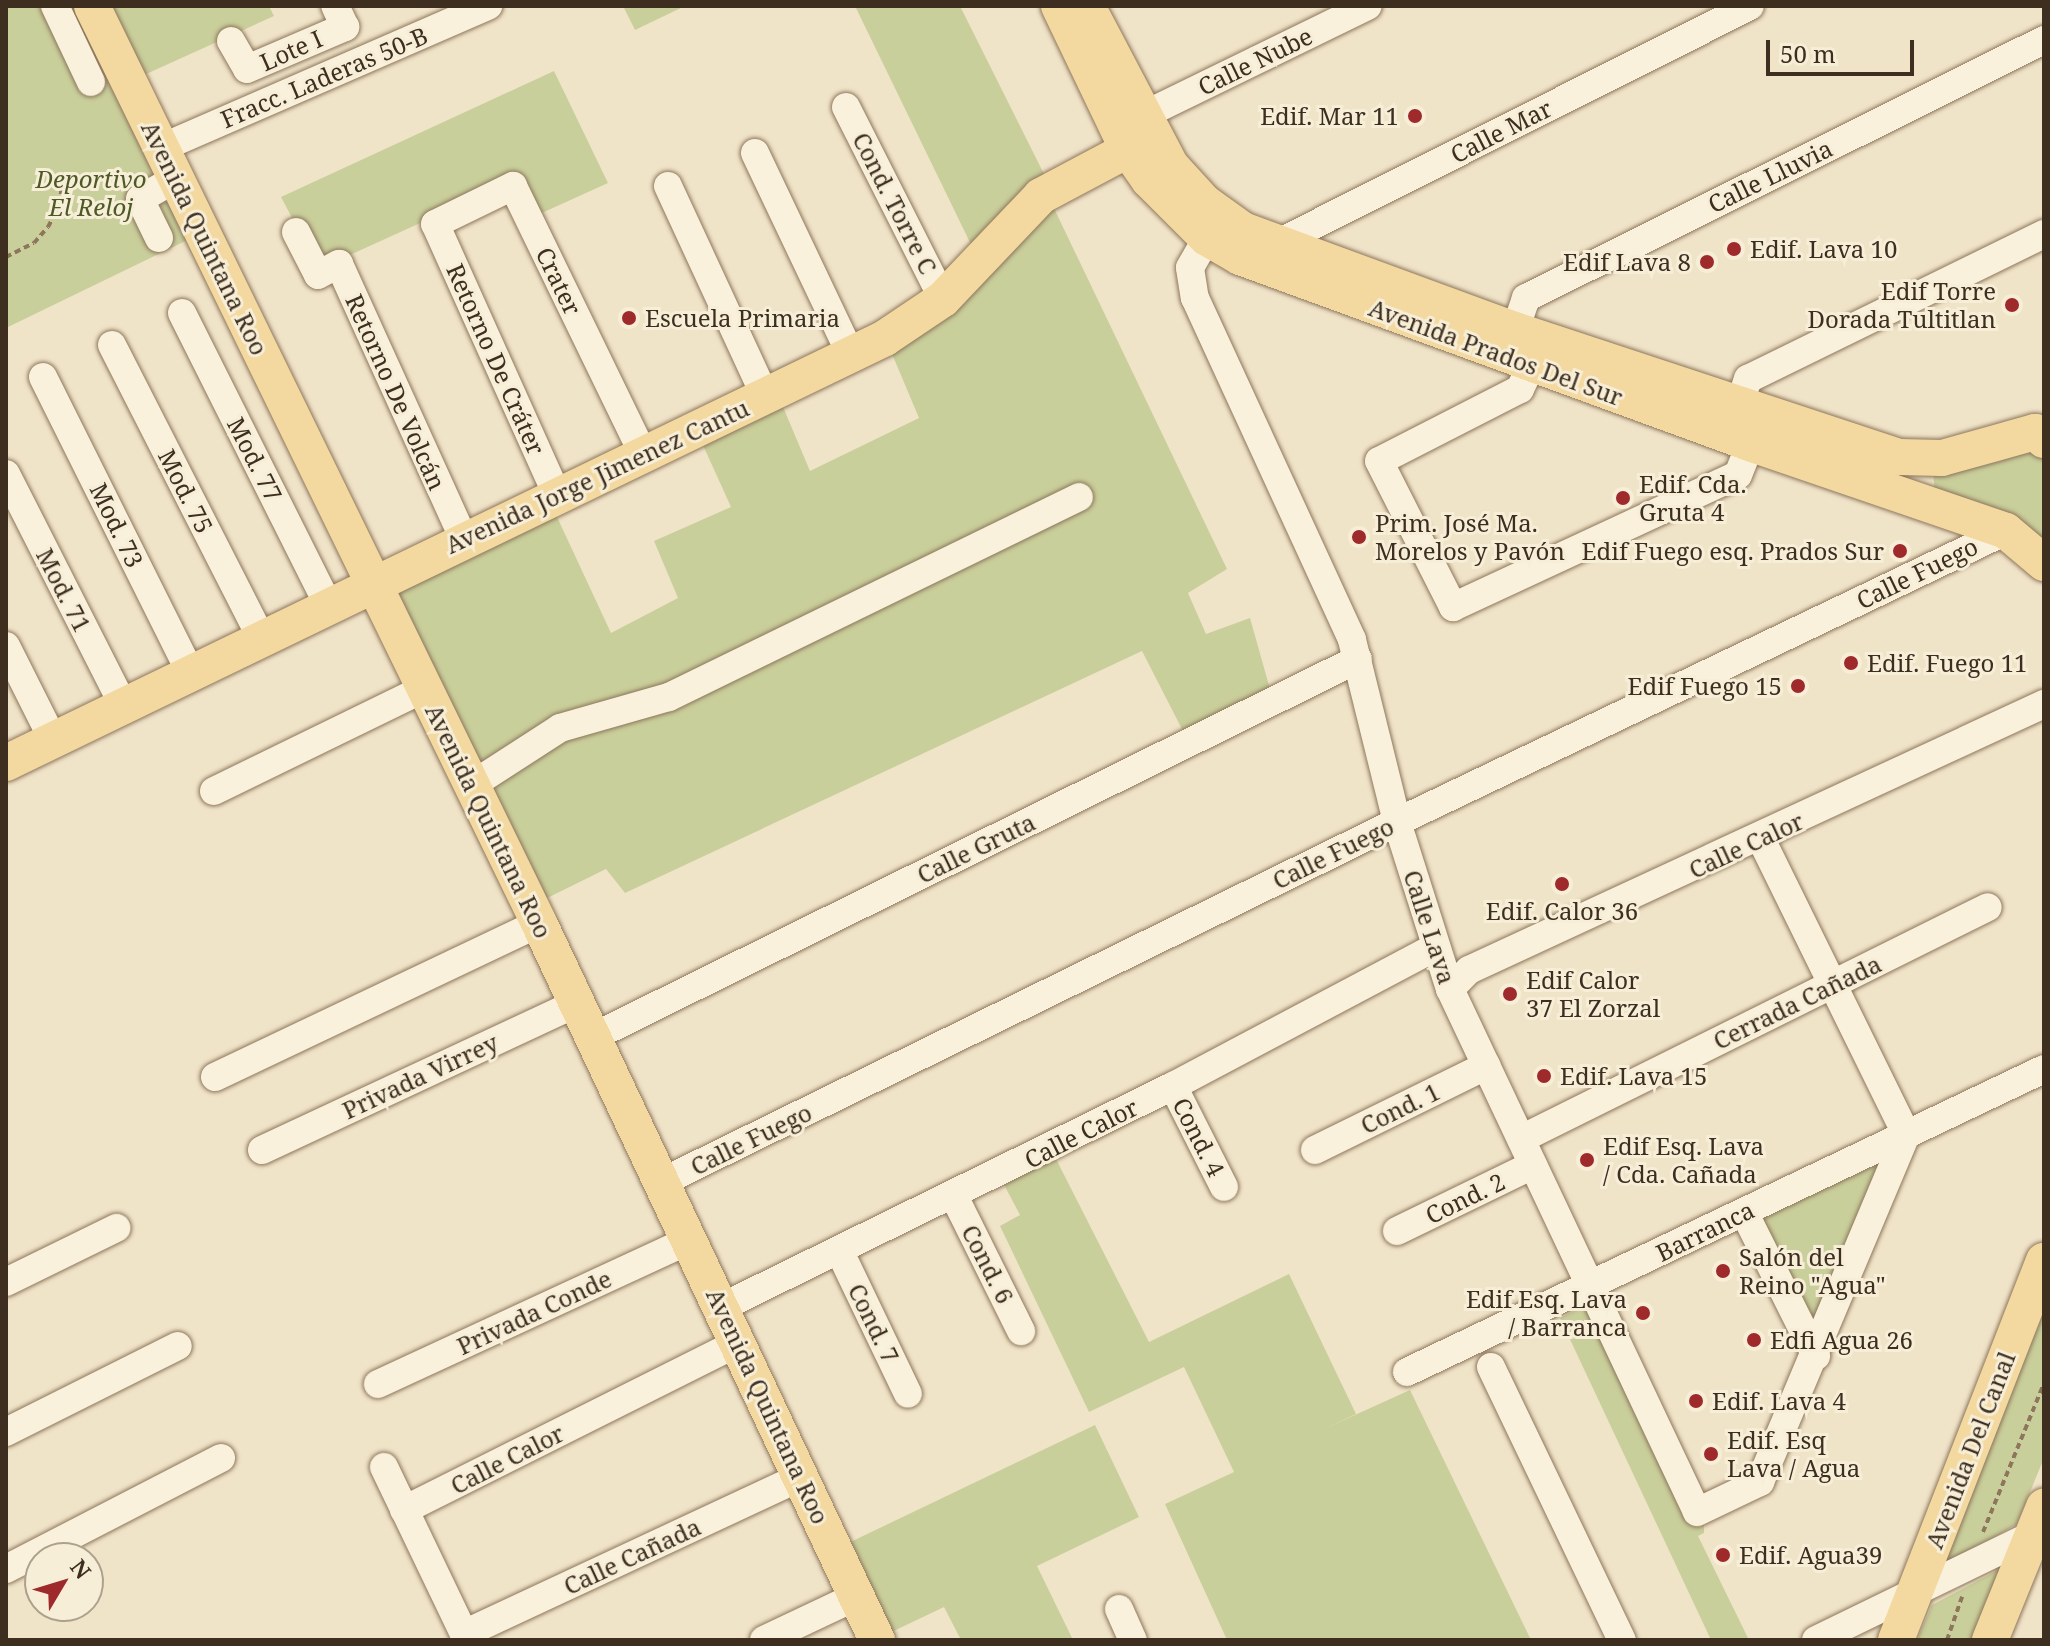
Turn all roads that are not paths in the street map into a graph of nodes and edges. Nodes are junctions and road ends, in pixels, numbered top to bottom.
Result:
1 (55, 6) edge
2 (92, 6) edge
3 (335, 6) edge
4 (488, 6) edge
5 (1059, 6) edge
6 (1087, 6) edge
7 (1368, 6) edge
8 (1750, 6) edge
9 (2044, 40) edge
10 (231, 41) dead end
11 (91, 82) dead end
12 (846, 107) dead end
13 (1141, 134) junction
14 (755, 153) dead end
15 (168, 163) junction
16 (668, 186) dead end
17 (435, 224) joint
18 (296, 232) dead end
19 (2044, 234) edge
20 (159, 238) dead end
21 (1207, 238) junction
22 (1271, 257) junction
23 (943, 299) junction
24 (182, 313) dead end
25 (1530, 344) junction
26 (112, 345) dead end
27 (851, 355) junction
28 (43, 377) dead end
29 (765, 396) junction
30 (1750, 421) junction
31 (2041, 433) edge
32 (643, 454) junction
33 (6, 474) edge
34 (1895, 474) junction
35 (557, 495) junction
36 (1079, 497) dead end
37 (2006, 531) junction
38 (464, 540) junction
39 (2044, 563) edge
40 (374, 582) junction
41 (328, 605) junction
42 (261, 637) junction
43 (6, 646) edge
44 (1358, 659) junction
45 (190, 672) junction
46 (425, 688) junction
47 (2044, 704) edge
48 (123, 705) junction
49 (53, 740) junction
50 (6, 763) edge
51 (472, 785) junction
52 (214, 791) dead end
53 (1397, 822) junction
54 (1761, 839) junction
55 (1988, 907) dead end
56 (539, 923) junction
57 (1434, 948) junction
58 (1832, 984) junction
59 (1450, 989) junction
60 (577, 1003) junction
61 (593, 1037) junction
62 (1486, 1066) junction
63 (2044, 1069) edge
64 (215, 1077) dead end
65 (1173, 1086) junction
66 (1906, 1134) junction
67 (1521, 1139) junction
68 (262, 1150) dead end
69 (1315, 1150) dead end
70 (1533, 1165) junction
71 (662, 1182) junction
72 (1224, 1187) dead end
73 (954, 1196) junction
74 (1744, 1212) junction
75 (116, 1228) dead end
76 (1397, 1231) dead end
77 (689, 1240) junction
78 (840, 1252) junction
79 (2044, 1261) edge
80 (6, 1282) edge
81 (1591, 1287) junction
82 (722, 1307) junction
83 (1021, 1331) dead end
84 (738, 1343) junction
85 (178, 1346) dead end
86 (1816, 1356) junction
87 (1491, 1367) dead end
88 (1407, 1372) dead end
89 (378, 1384) dead end
90 (908, 1394) dead end
91 (6, 1432) edge
92 (221, 1458) dead end
93 (384, 1467) dead end
94 (801, 1477) junction
95 (404, 1510) junction
96 (2041, 1523) edge
97 (6, 1569) edge
98 (1916, 1591) junction
99 (857, 1596) junction
100 (1119, 1609) dead end
101 (465, 1637) edge
102 (764, 1640) edge
103 (877, 1640) edge
104 (1133, 1640) edge
105 (1622, 1640) edge
106 (1816, 1640) edge
107 (1896, 1640) edge
108 (1990, 1640) edge

1 - 11 street
2 - 15 main road, Avenida Quintana Roo
3 - 10 street, Lote I
4 - 15 street, Fracc. Laderas 50-B
5 - 13 main road, Avenida Prados Del Sur
6 - 13 main road, Avenida Prados Del Sur
7 - 13 street, Calle Nube
8 - 22 street, Calle Mar
9 - 25 street, Calle Lluvia
12 - 23 street, Cond. Torre C
13 - 21 main road, Avenida Prados Del Sur
13 - 22 main road, Avenida Prados Del Sur
13 - 23 main road, Avenida Jorge Jimenez Cantu
14 - 27 street
15 - 20 street, Fracc. Laderas 50-B
15 - 40 main road, Avenida Quintana Roo
16 - 29 street
17 - 32 street, Crater
17 - 35 street, Retorno De Cráter
18 - 38 street, Retorno De Volcán
19 - 30 street
21 - 22 main road, Avenida Prados Del Sur
21 - 44 street, Calle Lava
22 - 25 main road, Avenida Prados Del Sur
23 - 27 main road, Avenida Jorge Jimenez Cantu
24 - 41 street, Mod. 77
25 - 30 main road, Avenida Prados Del Sur
25 - 30 street, Calle Lluvia
26 - 42 street, Mod. 75
27 - 29 main road, Avenida Jorge Jimenez Cantu
28 - 45 street, Mod. 73
29 - 32 main road, Avenida Jorge Jimenez Cantu
30 - 34 main road, Avenida Prados Del Sur
31 - 34 main road, Avenida Prados Del Sur
32 - 35 main road, Avenida Jorge Jimenez Cantu
33 - 48 street, Mod. 71
34 - 37 main road, Avenida Prados Del Sur
35 - 38 main road, Avenida Jorge Jimenez Cantu
36 - 51 street
37 - 39 main road, Avenida Prados Del Sur
37 - 53 street, Calle Fuego
38 - 40 main road, Avenida Jorge Jimenez Cantu
40 - 41 main road, Avenida Jorge Jimenez Cantu
40 - 46 main road, Avenida Quintana Roo
41 - 42 main road, Avenida Jorge Jimenez Cantu
42 - 45 main road, Avenida Jorge Jimenez Cantu
43 - 49 street
44 - 53 street, Calle Lava
44 - 61 street, Calle Gruta
45 - 48 main road, Avenida Jorge Jimenez Cantu
46 - 51 main road, Avenida Quintana Roo
46 - 52 street
47 - 54 street, Calle Calor
48 - 49 main road, Avenida Jorge Jimenez Cantu
49 - 50 main road, Avenida Jorge Jimenez Cantu
51 - 56 main road, Avenida Quintana Roo
53 - 57 street, Calle Lava
53 - 71 street, Calle Fuego
54 - 58 street
54 - 59 street, Calle Calor
55 - 58 street, Cerrada Cañada
56 - 60 main road, Avenida Quintana Roo
56 - 64 street
57 - 59 street, Calle Lava
57 - 65 street, Calle Calor
58 - 66 street
58 - 67 street, Cerrada Cañada
59 - 62 street, Calle Lava
60 - 61 main road, Avenida Quintana Roo
60 - 68 street, Privada Virrey
61 - 71 main road, Avenida Quintana Roo
62 - 67 street, Calle Lava
62 - 69 street, Cond. 1
63 - 66 street, Barranca
65 - 72 street, Cond. 4
65 - 73 street, Calle Calor
66 - 74 street, Barranca
66 - 86 street
67 - 70 street, Calle Lava
70 - 76 street, Cond. 2
70 - 81 street, Calle Lava
71 - 77 main road, Avenida Quintana Roo
73 - 78 street, Calle Calor
73 - 83 street, Cond. 6
74 - 81 street, Barranca
74 - 86 street
75 - 80 street
77 - 82 main road, Avenida Quintana Roo
77 - 89 street, Privada Conde
78 - 82 street, Calle Calor
78 - 90 street, Cond. 7
79 - 98 main road, Avenida Del Canal
81 - 86 street, Calle Lava
81 - 88 street, Barranca
82 - 84 main road, Avenida Quintana Roo
84 - 94 main road, Avenida Quintana Roo
84 - 95 street, Calle Calor
85 - 91 street
87 - 105 street
92 - 97 street
93 - 95 street
94 - 99 main road, Avenida Quintana Roo
94 - 101 street, Calle Cañada
95 - 101 street
96 - 98 street
96 - 108 main road
98 - 106 street
98 - 107 main road, Avenida Del Canal
99 - 102 street
99 - 103 main road, Avenida Quintana Roo
100 - 104 street

